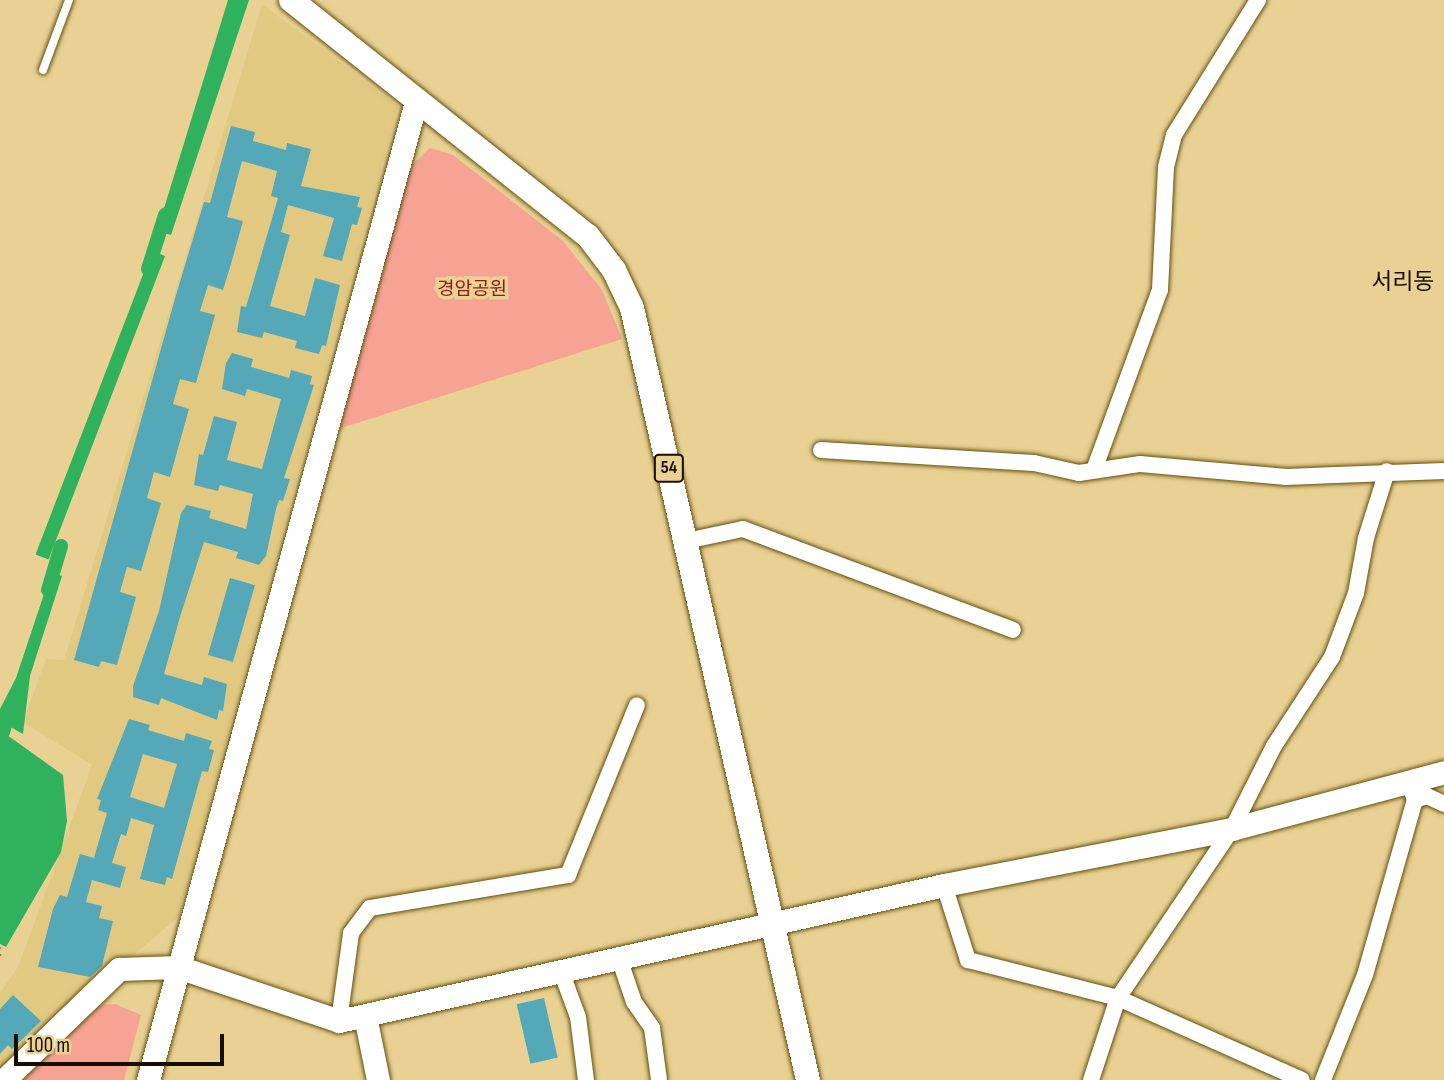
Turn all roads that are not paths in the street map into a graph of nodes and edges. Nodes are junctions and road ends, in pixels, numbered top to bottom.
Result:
1 (69, 0) edge
2 (291, 0) edge
3 (1258, 0) edge
4 (43, 71) dead end
5 (416, 102) junction
6 (821, 450) dead end
7 (1094, 470) junction
8 (1387, 471) junction
9 (1444, 471) edge
10 (686, 541) junction
11 (1013, 629) dead end
12 (637, 705) dead end
13 (1444, 772) edge
14 (1412, 790) junction
15 (1444, 804) edge
16 (1232, 829) junction
17 (944, 885) junction
18 (772, 923) junction
19 (619, 958) junction
20 (178, 967) junction
21 (561, 971) junction
22 (1118, 998) junction
23 (365, 1016) junction
24 (339, 1021) junction
25 (4, 1080) edge
26 (148, 1080) edge
27 (378, 1080) edge
28 (586, 1080) edge
29 (659, 1080) edge
30 (808, 1080) edge
31 (1091, 1080) edge
32 (1302, 1080) edge
33 (1323, 1080) edge

1 - 4 lane
2 - 5 main road, 54
3 - 7 street
5 - 10 main road, 54
5 - 20 street
6 - 7 street
7 - 8 street
8 - 9 street
8 - 16 street
10 - 11 street
10 - 18 main road, 54
12 - 24 street
13 - 14 street
14 - 15 street
14 - 16 street
14 - 33 street
16 - 17 street
16 - 22 street
17 - 18 street
17 - 22 street
18 - 19 street
18 - 30 main road, 54
19 - 21 street
19 - 29 street
20 - 24 street
20 - 25 street
20 - 26 street
21 - 23 street
21 - 28 street
22 - 31 street
22 - 32 street
23 - 24 street
23 - 27 street

